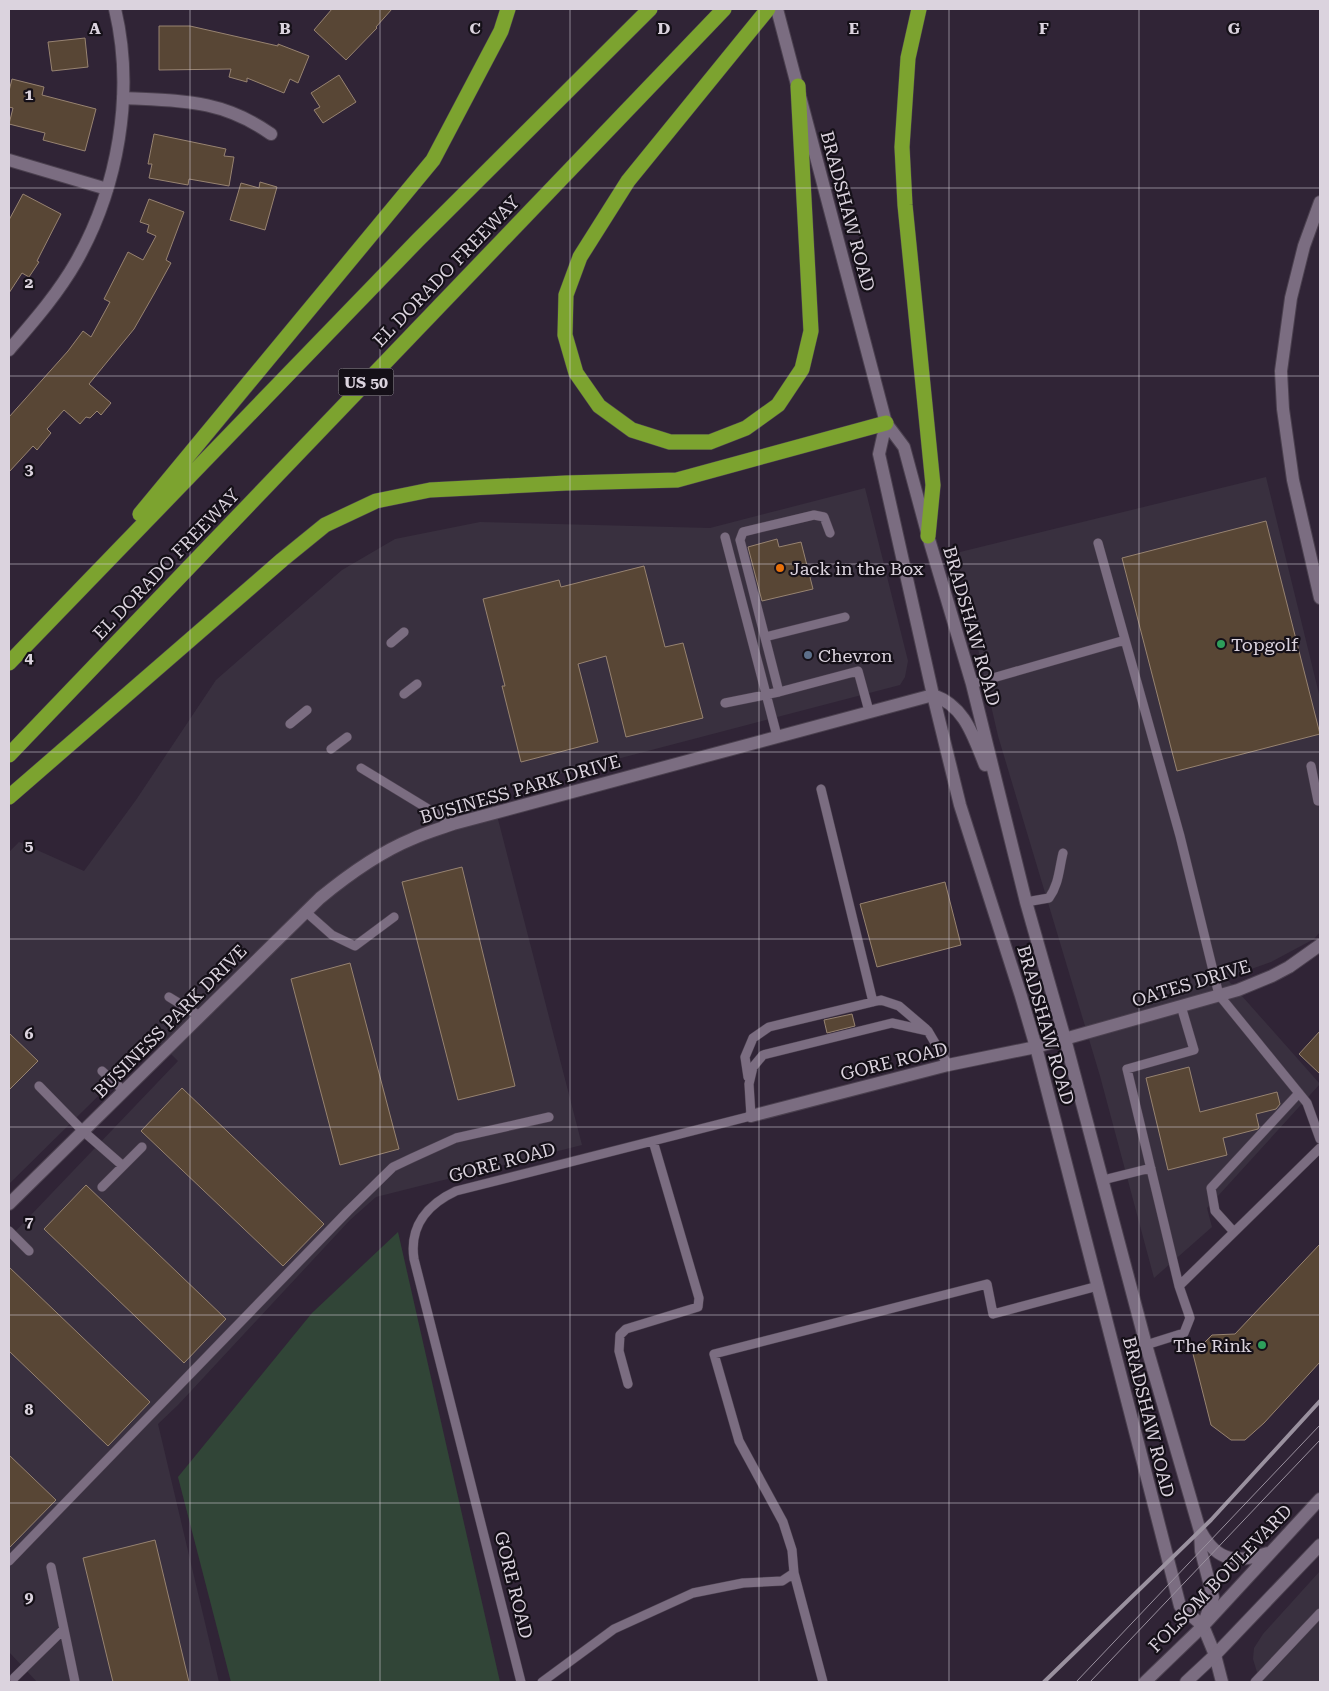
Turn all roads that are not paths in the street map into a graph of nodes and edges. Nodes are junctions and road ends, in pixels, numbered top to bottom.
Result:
1 (115, 9) edge
2 (508, 9) edge
3 (643, 9) edge
4 (650, 9) edge
5 (724, 9) edge
6 (768, 9) edge
7 (777, 9) edge
8 (919, 9) edge
9 (620, 38) junction
10 (798, 86) junction
11 (123, 98) junction
12 (271, 134) dead end
13 (9, 160) edge
14 (107, 189) junction
15 (1320, 202) edge
16 (9, 350) edge
17 (886, 423) junction
18 (830, 533) dead end
19 (928, 536) junction
20 (725, 537) dead end
21 (1098, 543) dead end
22 (1320, 598) edge
23 (67, 602) junction
24 (845, 617) dead end
25 (404, 632) dead end
26 (765, 637) junction
27 (1125, 640) junction
28 (392, 643) dead end
29 (9, 663) edge
30 (417, 684) dead end
31 (972, 684) junction
32 (779, 692) junction
33 (404, 694) dead end
34 (933, 694) junction
35 (766, 695) junction
36 (725, 703) dead end
37 (308, 710) dead end
38 (869, 711) junction
39 (290, 724) dead end
40 (777, 736) junction
41 (347, 737) dead end
42 (331, 749) dead end
43 (9, 755) edge
44 (1311, 766) dead end
45 (362, 768) dead end
46 (821, 789) dead end
47 (9, 797) edge
48 (1318, 802) dead end
49 (1002, 809) junction
50 (453, 824) junction
51 (1063, 853) dead end
52 (1026, 902) junction
53 (306, 912) junction
54 (394, 917) dead end
55 (1320, 945) edge
56 (1219, 995) junction
57 (169, 998) dead end
58 (872, 1002) junction
59 (1181, 1006) junction
60 (200, 1016) junction
61 (928, 1031) junction
62 (1065, 1039) junction
63 (1036, 1047) junction
64 (948, 1065) junction
65 (102, 1071) dead end
66 (749, 1084) junction
67 (39, 1086) dead end
68 (124, 1091) junction
69 (1299, 1093) junction
70 (751, 1116) junction
71 (549, 1117) dead end
72 (83, 1131) junction
73 (1320, 1139) edge
74 (653, 1141) junction
75 (142, 1147) dead end
76 (1320, 1148) edge
77 (122, 1166) junction
78 (1151, 1168) junction
79 (1103, 1180) junction
80 (102, 1187) dead end
81 (9, 1204) edge
82 (9, 1231) edge
83 (1234, 1232) junction
84 (29, 1251) dead end
85 (1098, 1286) junction
86 (1180, 1286) junction
87 (1146, 1344) junction
88 (628, 1384) dead end
89 (1320, 1499) edge
90 (1200, 1531) junction
91 (1320, 1545) edge
92 (1268, 1553) junction
93 (9, 1561) edge
94 (51, 1567) dead end
95 (794, 1573) junction
96 (1320, 1613) edge
97 (1203, 1626) junction
98 (64, 1629) junction
99 (1215, 1655) junction
100 (14, 1677) edge
101 (76, 1682) edge
102 (521, 1682) edge
103 (542, 1682) edge
104 (824, 1682) edge
105 (1145, 1682) edge
106 (1186, 1682) edge
107 (1222, 1682) edge
108 (1255, 1682) edge

1 - 11 main road
2 - 23 highway
3 - 9 highway
4 - 9 highway
5 - 43 highway, EL DORADO FREEWAY / US 50
6 - 10 highway
7 - 10 main road, BRADSHAW ROAD
8 - 19 highway
9 - 23 highway
10 - 17 main road, BRADSHAW ROAD
11 - 12 main road
11 - 14 main road
13 - 14 main road
14 - 16 main road
15 - 22 main road
17 - 19 main road, BRADSHAW ROAD
17 - 34 main road, BRADSHAW ROAD
17 - 47 highway
18 - 26 lane
19 - 31 main road, BRADSHAW ROAD
20 - 35 lane
21 - 27 lane
23 - 29 highway
24 - 26 lane
25 - 28 lane
26 - 32 lane
27 - 31 lane
27 - 56 lane
30 - 33 lane
31 - 49 main road, BRADSHAW ROAD
32 - 35 lane
32 - 38 lane
34 - 38 main road, BUSINESS PARK DRIVE
34 - 49 main road
34 - 63 main road, BRADSHAW ROAD
35 - 36 lane
35 - 40 lane
37 - 39 lane
38 - 40 main road, BUSINESS PARK DRIVE
40 - 50 main road, BUSINESS PARK DRIVE
41 - 42 lane
44 - 48 lane
45 - 50 lane
46 - 58 lane
49 - 52 main road, BRADSHAW ROAD
50 - 53 main road, BUSINESS PARK DRIVE
51 - 52 lane
52 - 62 main road, BRADSHAW ROAD
53 - 54 lane
53 - 60 main road, BUSINESS PARK DRIVE
55 - 56 main road, OATES DRIVE
56 - 59 main road, OATES DRIVE
56 - 69 lane
57 - 60 lane
58 - 61 lane
58 - 66 lane
59 - 62 main road, OATES DRIVE
59 - 78 lane
60 - 68 main road, BUSINESS PARK DRIVE
61 - 64 lane
61 - 66 lane
62 - 63 main road, OATES DRIVE
62 - 79 main road, BRADSHAW ROAD
63 - 64 main road, GORE ROAD
63 - 85 main road, BRADSHAW ROAD
64 - 70 main road, GORE ROAD
65 - 68 lane
66 - 70 lane
67 - 72 lane
68 - 72 main road, BUSINESS PARK DRIVE
69 - 73 lane
69 - 83 lane
70 - 74 lane, GORE ROAD
71 - 93 lane
72 - 77 lane
72 - 81 main road, BUSINESS PARK DRIVE
74 - 88 lane
74 - 102 lane, GORE ROAD
75 - 77 lane
76 - 83 lane
77 - 80 lane
78 - 79 lane
78 - 86 lane
79 - 87 main road, BRADSHAW ROAD
82 - 84 lane
83 - 86 lane
85 - 95 lane
85 - 97 main road, BRADSHAW ROAD
86 - 87 lane
87 - 90 main road, BRADSHAW ROAD
89 - 92 main road, FOLSOM BOULEVARD
90 - 92 main road
90 - 97 main road, BRADSHAW ROAD
91 - 99 main road
92 - 97 main road, FOLSOM BOULEVARD
94 - 98 lane
95 - 103 lane
95 - 104 lane
96 - 108 lane
97 - 99 main road, BRADSHAW ROAD
97 - 105 main road, FOLSOM BOULEVARD
98 - 100 lane
98 - 101 lane
99 - 106 main road
99 - 107 main road, BRADSHAW ROAD

